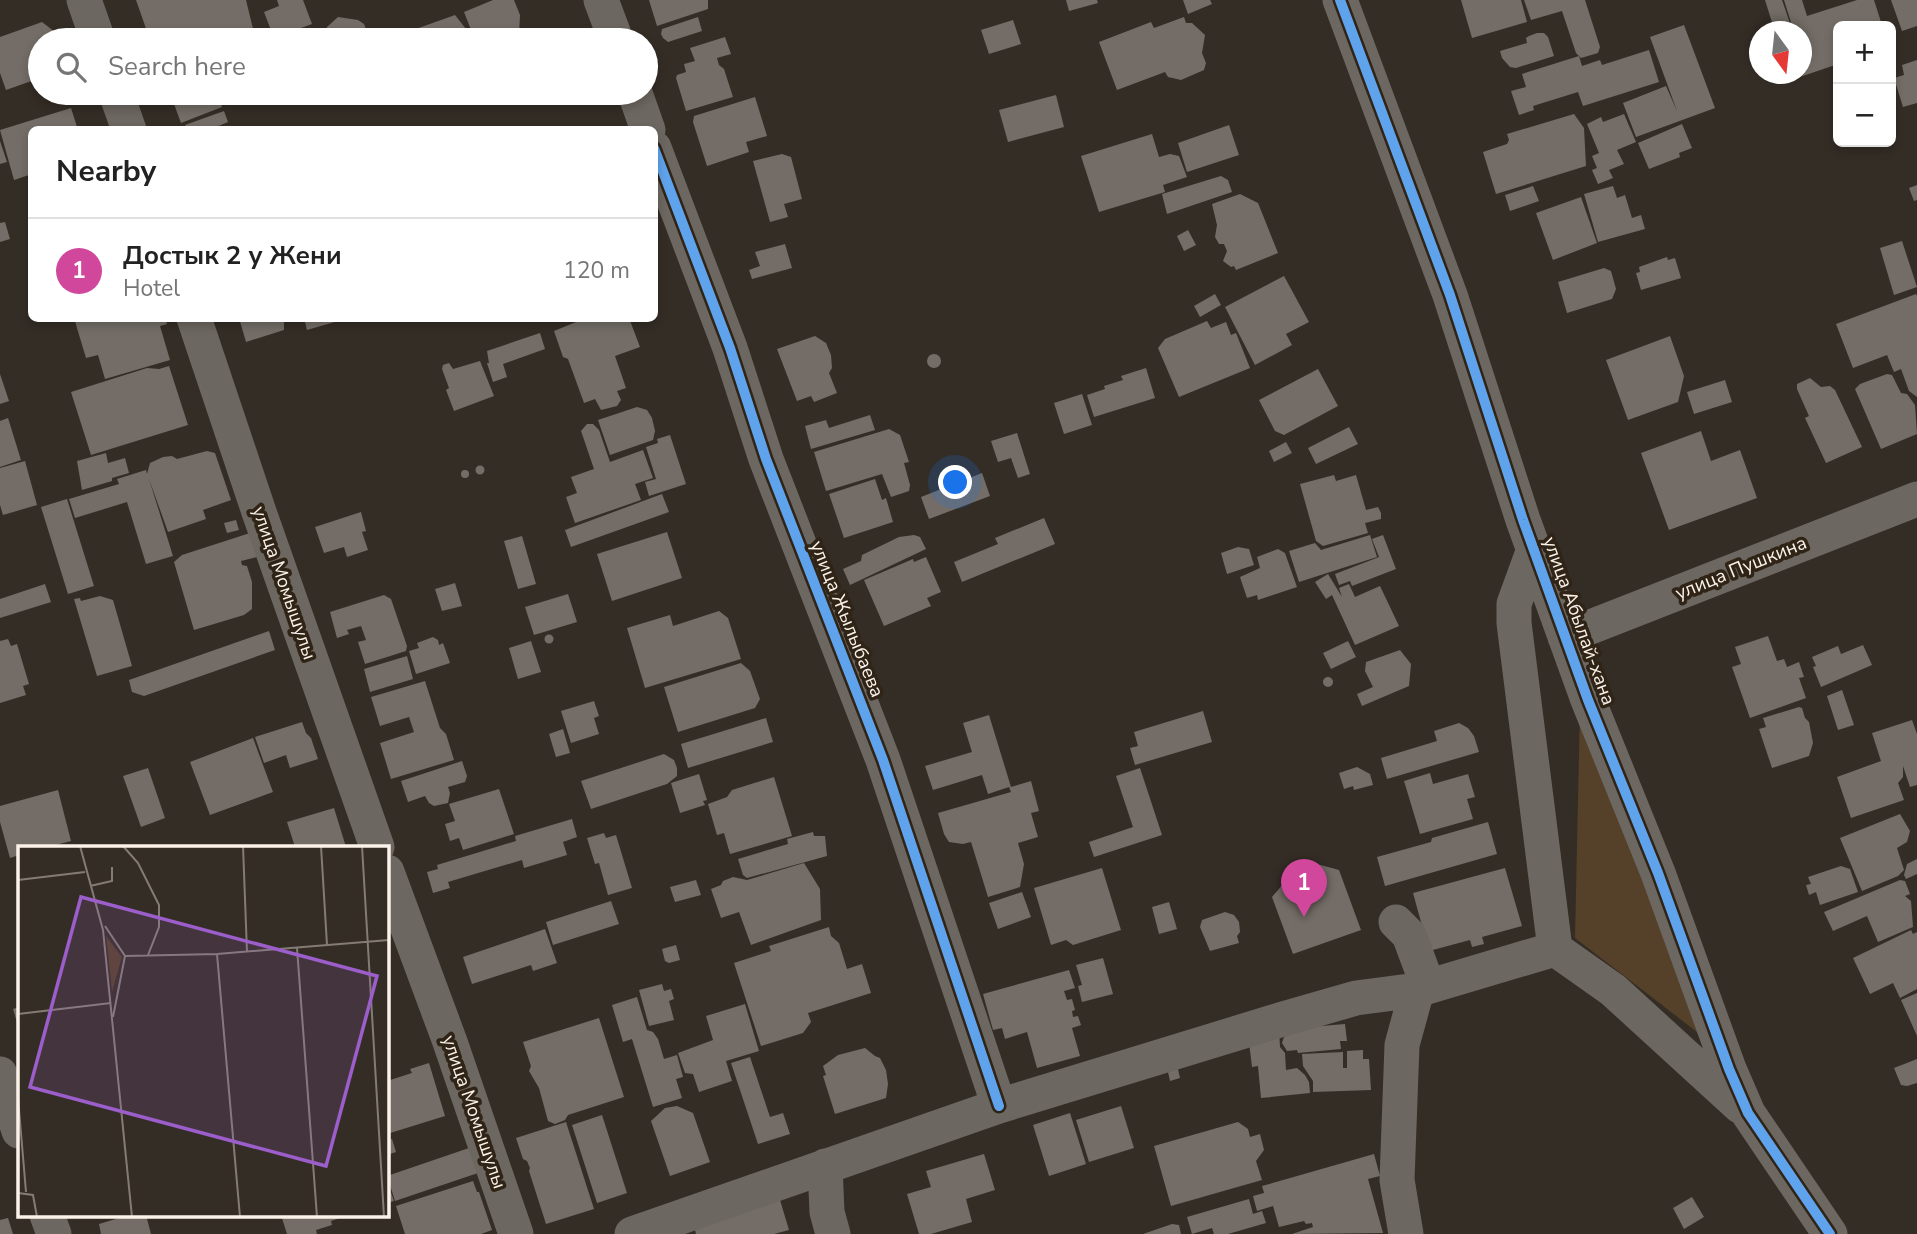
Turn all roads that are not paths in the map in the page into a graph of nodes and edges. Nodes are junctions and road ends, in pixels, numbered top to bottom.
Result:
1 (84, 0) edge
2 (601, 0) edge
3 (1340, 0) edge
4 (94, 28) edge
5 (612, 28) edge
6 (120, 105) edge
7 (639, 105) edge
8 (128, 126) edge
9 (647, 126) edge
10 (658, 159) edge
11 (195, 322) edge
12 (1917, 499) edge
13 (1534, 549) junction
14 (1565, 637) junction
15 (377, 846) edge
16 (388, 875) edge
17 (1396, 922) dead end
18 (1555, 949) junction
19 (1423, 988) junction
20 (0, 1074) edge
21 (999, 1106) junction
22 (1748, 1113) junction
23 (18, 1128) edge
24 (825, 1166) junction
25 (47, 1216) edge
26 (54, 1234) edge
27 (516, 1234) edge
28 (632, 1234) edge
29 (833, 1234) edge
30 (1406, 1234) edge
31 (1830, 1234) edge

1 - 4 street
2 - 5 street
3 - 13 street, улица Абылай-хана
6 - 8 street
7 - 9 street
10 - 21 street, улица Жылыбаева
11 - 15 street, улица Момышулы
12 - 14 street, улица Пушкина
13 - 14 street, улица Абылай-хана
13 - 18 street
14 - 22 street, улица Абылай-хана
16 - 27 street, улица Момышулы
17 - 19 street
18 - 19 street
18 - 22 street
19 - 21 street
19 - 30 street
20 - 23 street
21 - 24 street
22 - 31 street, улица Абылай-хана
24 - 28 street
24 - 29 street
25 - 26 street

